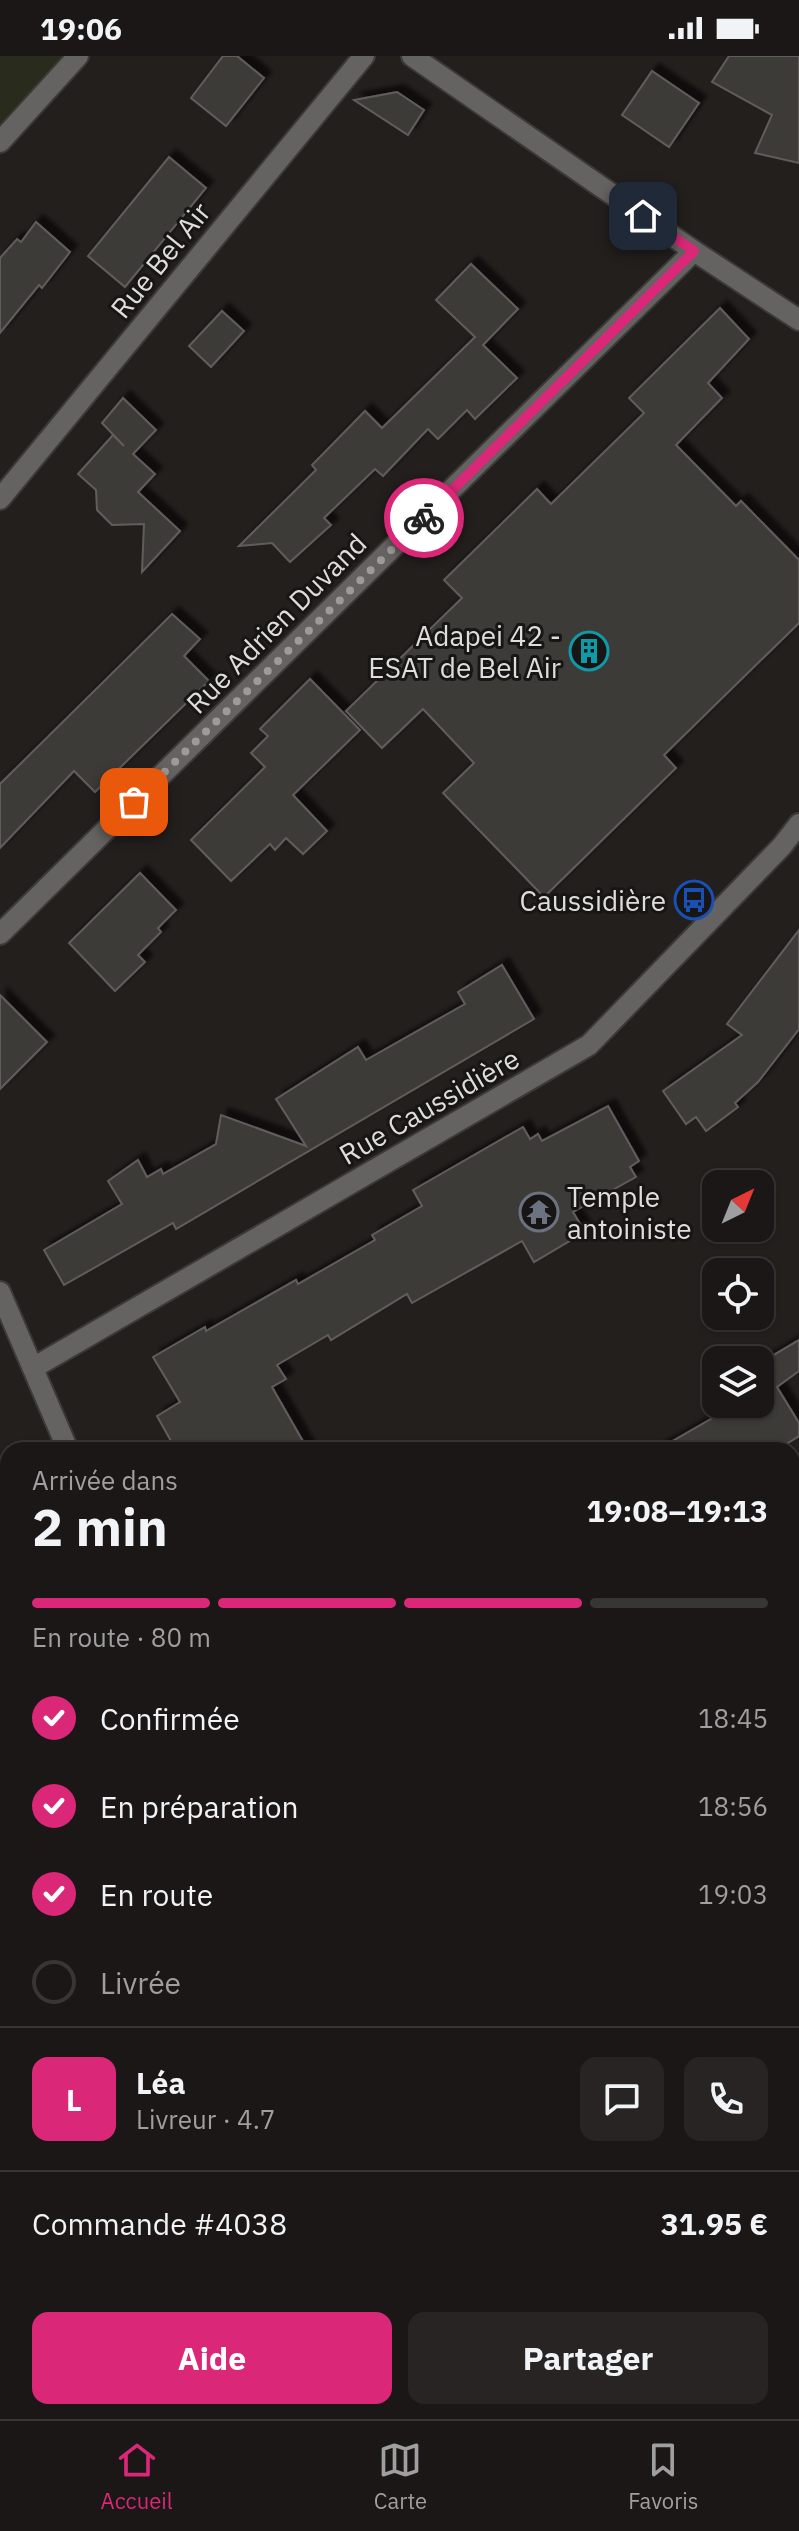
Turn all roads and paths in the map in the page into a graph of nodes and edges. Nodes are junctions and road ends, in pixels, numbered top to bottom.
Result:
1 (78, 56) edge
2 (364, 56) edge
3 (412, 56) edge
4 (0, 142) edge
5 (694, 251) junction
6 (799, 320) edge
7 (0, 499) edge
8 (799, 824) edge
9 (0, 934) edge
10 (0, 1292) edge
11 (33, 1368) junction
12 (65, 1442) edge

1 - 4 street
2 - 7 street, Rue Bel Air
3 - 5 street
5 - 6 street
5 - 9 street, Rue Adrien Duvand
8 - 11 street, Rue Caussidière
10 - 11 street
11 - 12 street

